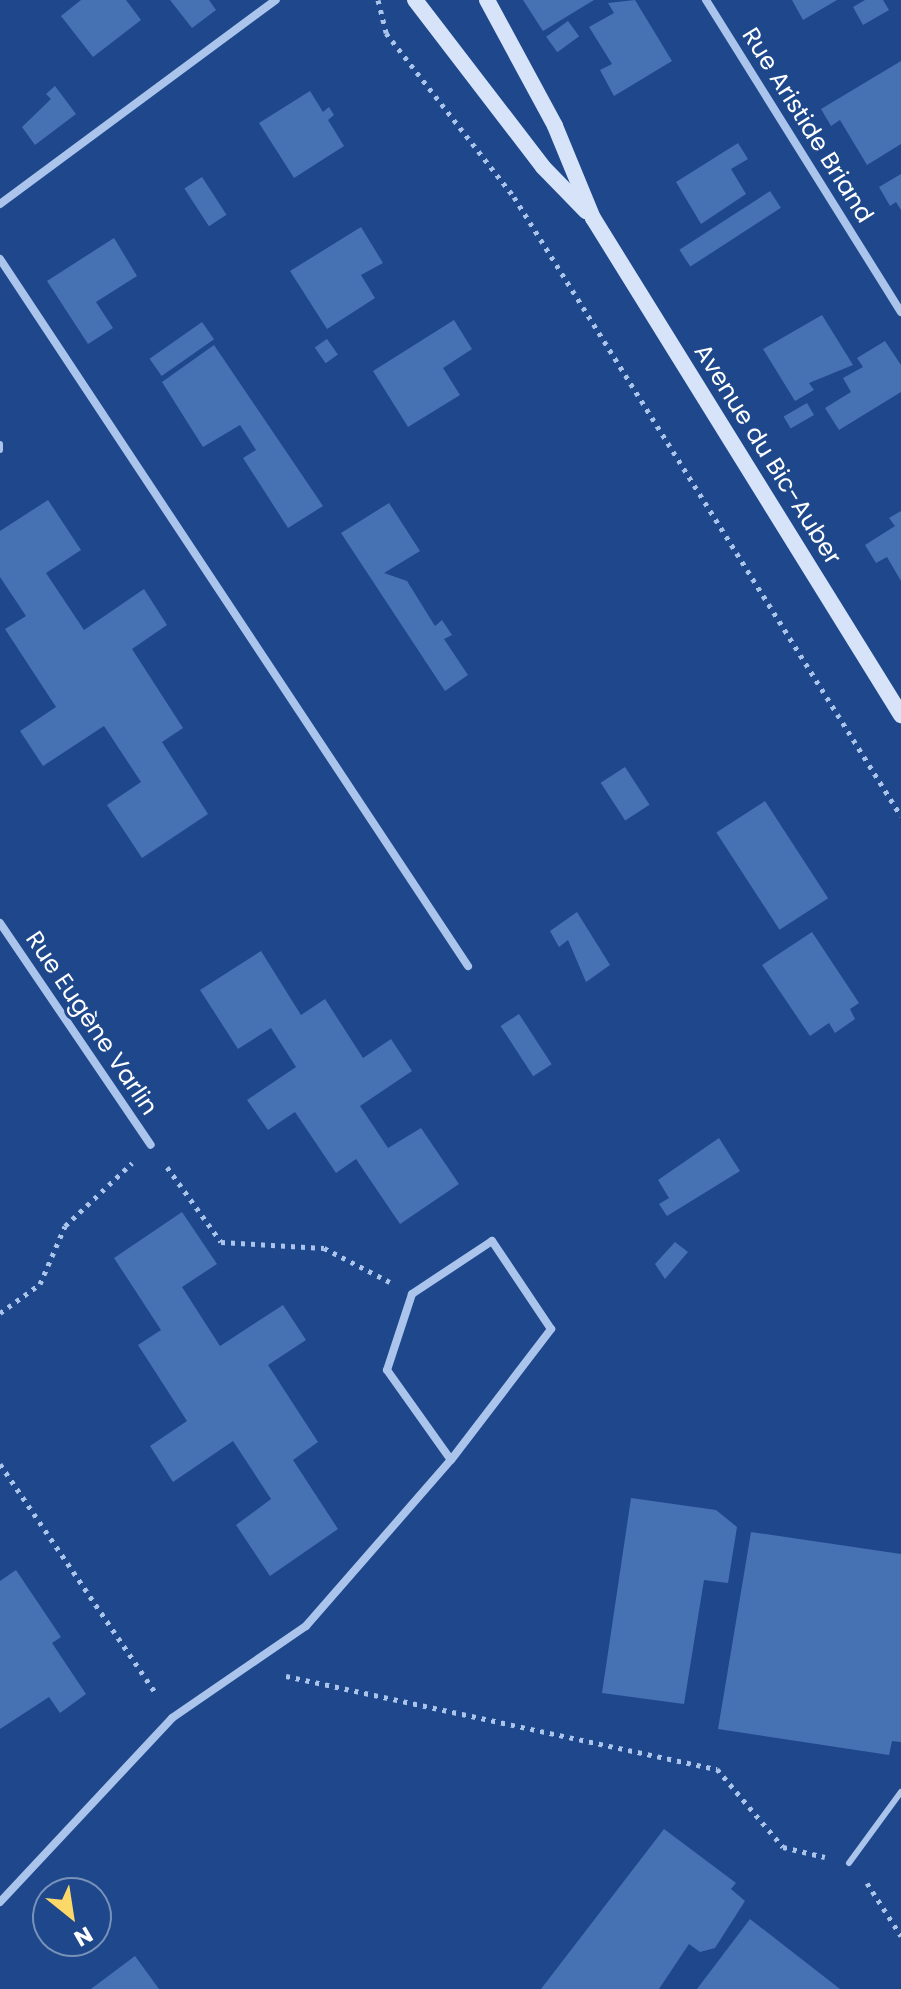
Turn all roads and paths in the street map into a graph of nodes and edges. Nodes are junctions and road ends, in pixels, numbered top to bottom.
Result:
1 (276, 0) edge
2 (378, 0) edge
3 (415, 0) edge
4 (487, 0) edge
5 (706, 0) edge
6 (0, 204) edge
7 (593, 218) junction
8 (0, 259) edge
9 (901, 312) edge
10 (901, 715) edge
11 (901, 816) edge
12 (0, 923) edge
13 (468, 966) dead end
14 (151, 1145) junction
15 (412, 1294) junction
16 (0, 1313) edge
17 (451, 1460) junction
18 (0, 1464) edge
19 (246, 1667) junction
20 (172, 1718) junction
21 (901, 1792) edge
22 (849, 1863) junction
23 (3, 1892) edge
24 (0, 1902) edge
25 (901, 1936) edge

1 - 6 street
2 - 11 path
3 - 7 main road, Avenue du Bic-Auber
4 - 7 main road, Avenue du Bic-Auber
5 - 9 street, Rue Aristide Briand
7 - 10 main road, Avenue du Bic-Auber
8 - 13 street
12 - 14 street, Rue Eugène Varlin
14 - 15 path
14 - 16 path
15 - 17 street
15 - 17 street
17 - 19 street
18 - 20 path
19 - 20 street
19 - 22 path
20 - 23 street
21 - 22 lane
22 - 25 path
23 - 24 street

